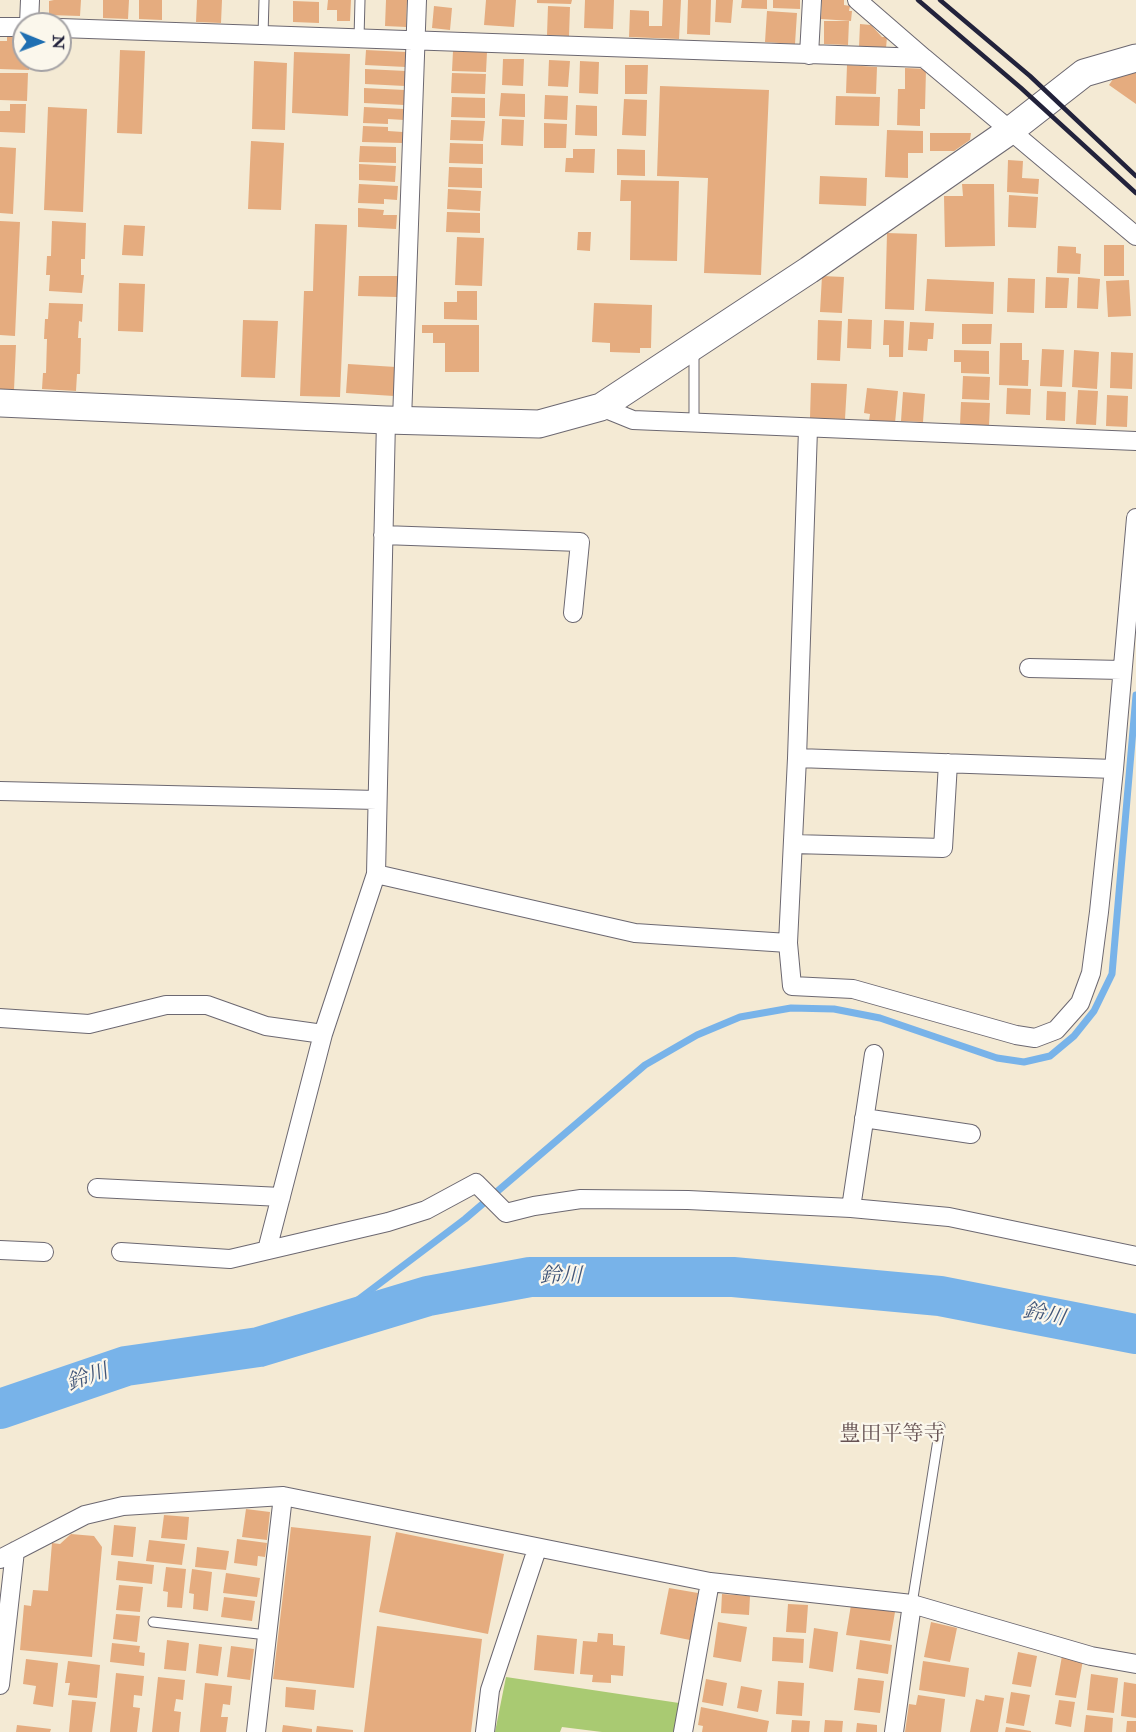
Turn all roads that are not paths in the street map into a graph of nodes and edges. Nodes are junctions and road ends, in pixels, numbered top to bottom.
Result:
1 (264, 0) edge
2 (360, 0) edge
3 (417, 0) edge
4 (812, 0) edge
5 (857, 0) edge
6 (72, 28) edge
7 (263, 35) junction
8 (359, 38) junction
9 (416, 41) junction
10 (809, 55) junction
11 (924, 58) junction
12 (1136, 58) edge
13 (1011, 130) junction
14 (1136, 236) edge
15 (694, 345) junction
16 (0, 403) edge
17 (601, 407) junction
18 (394, 420) junction
19 (694, 424) junction
20 (808, 429) junction
21 (1136, 441) edge
22 (1136, 518) edge
23 (383, 535) junction
24 (573, 613) dead end
25 (1029, 668) dead end
26 (1122, 670) junction
27 (797, 758) junction
28 (948, 763) junction
29 (1114, 769) junction
30 (0, 791) edge
31 (377, 800) junction
32 (793, 844) junction
33 (376, 874) junction
34 (788, 943) junction
35 (0, 1018) edge
36 (323, 1034) junction
37 (874, 1054) dead end
38 (864, 1118) junction
39 (971, 1134) dead end
40 (97, 1188) dead end
41 (281, 1197) junction
42 (851, 1208) junction
43 (0, 1250) edge
44 (267, 1250) junction
45 (44, 1252) dead end
46 (121, 1252) dead end
47 (1136, 1256) edge
48 (940, 1427) dead end
49 (283, 1496) junction
50 (537, 1549) junction
51 (8, 1555) edge
52 (710, 1582) junction
53 (912, 1604) junction
54 (153, 1622) dead end
55 (267, 1635) junction
56 (1136, 1664) edge
57 (0, 1685) edge
58 (256, 1732) edge
59 (485, 1732) edge
60 (683, 1732) edge
61 (894, 1732) edge

1 - 7 lane
2 - 8 lane
3 - 9 street
4 - 10 street
5 - 11 street
6 - 7 street
7 - 8 street
8 - 9 street
9 - 10 street
9 - 18 street
10 - 11 street
11 - 13 street
12 - 13 street
13 - 14 street
13 - 15 street
15 - 17 street
15 - 19 lane
16 - 18 street
17 - 18 street
17 - 19 street
18 - 23 street
19 - 20 street
20 - 21 street
20 - 27 street
22 - 26 street
23 - 24 street
23 - 31 street
25 - 26 street
26 - 29 street
27 - 28 street
27 - 32 street
28 - 29 street
28 - 32 street
29 - 34 street
30 - 31 street
31 - 33 street
32 - 34 street
33 - 34 street
33 - 36 street
35 - 36 street
36 - 41 street
37 - 38 street
38 - 39 street
38 - 42 street
40 - 41 street
41 - 44 street
42 - 44 street
42 - 47 street
43 - 45 street
44 - 46 street
48 - 53 lane
49 - 50 street
49 - 51 street
49 - 55 street
50 - 52 street
50 - 59 street
51 - 57 street
52 - 53 street
52 - 60 street
53 - 56 street
53 - 61 street
54 - 55 lane
55 - 58 street

